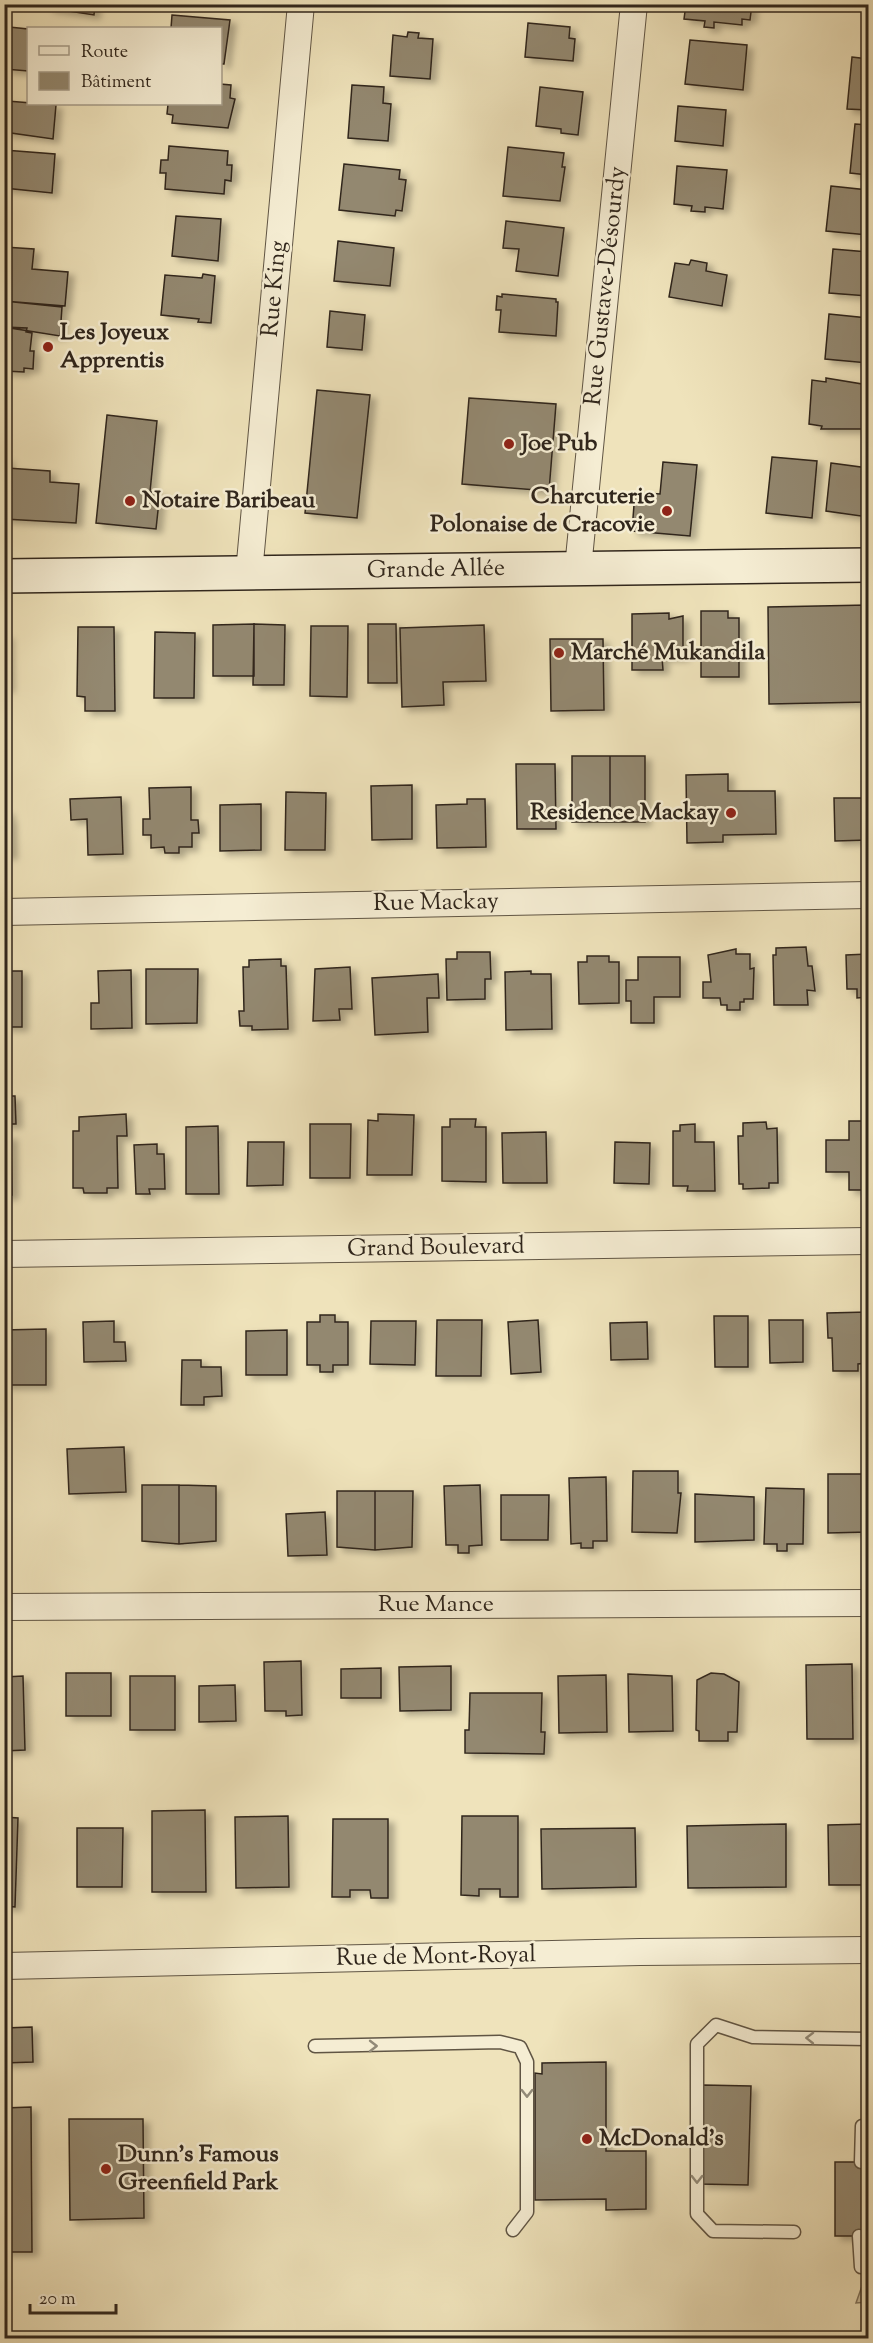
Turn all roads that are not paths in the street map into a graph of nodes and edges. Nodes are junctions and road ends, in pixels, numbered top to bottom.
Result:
1 (301, 4) edge
2 (634, 4) edge
3 (868, 565) edge
4 (578, 568) junction
5 (249, 573) junction
6 (4, 576) edge
7 (868, 895) edge
8 (4, 912) edge
9 (868, 1242) edge
10 (4, 1254) edge
11 (868, 1603) edge
12 (4, 1607) edge
13 (868, 1950) edge
14 (4, 1966) edge
15 (868, 2039) edge
16 (315, 2046) dead end
17 (868, 2126) edge
18 (861, 2162) dead end
19 (513, 2230) dead end
20 (794, 2232) dead end
21 (859, 2236) dead end
22 (861, 2267) dead end

1 - 5 street, Rue King
2 - 4 street, Rue Gustave-Désourdy
3 - 4 main road, Grande Allée
4 - 5 main road, Grande Allée
5 - 6 main road, Grande Allée
7 - 8 street, Rue Mackay
9 - 10 street, Grand Boulevard
11 - 12 street, Rue Mance
13 - 14 street, Rue de Mont-Royal
15 -> 20 lane
16 -> 19 lane
17 - 18 lane
21 - 22 lane

